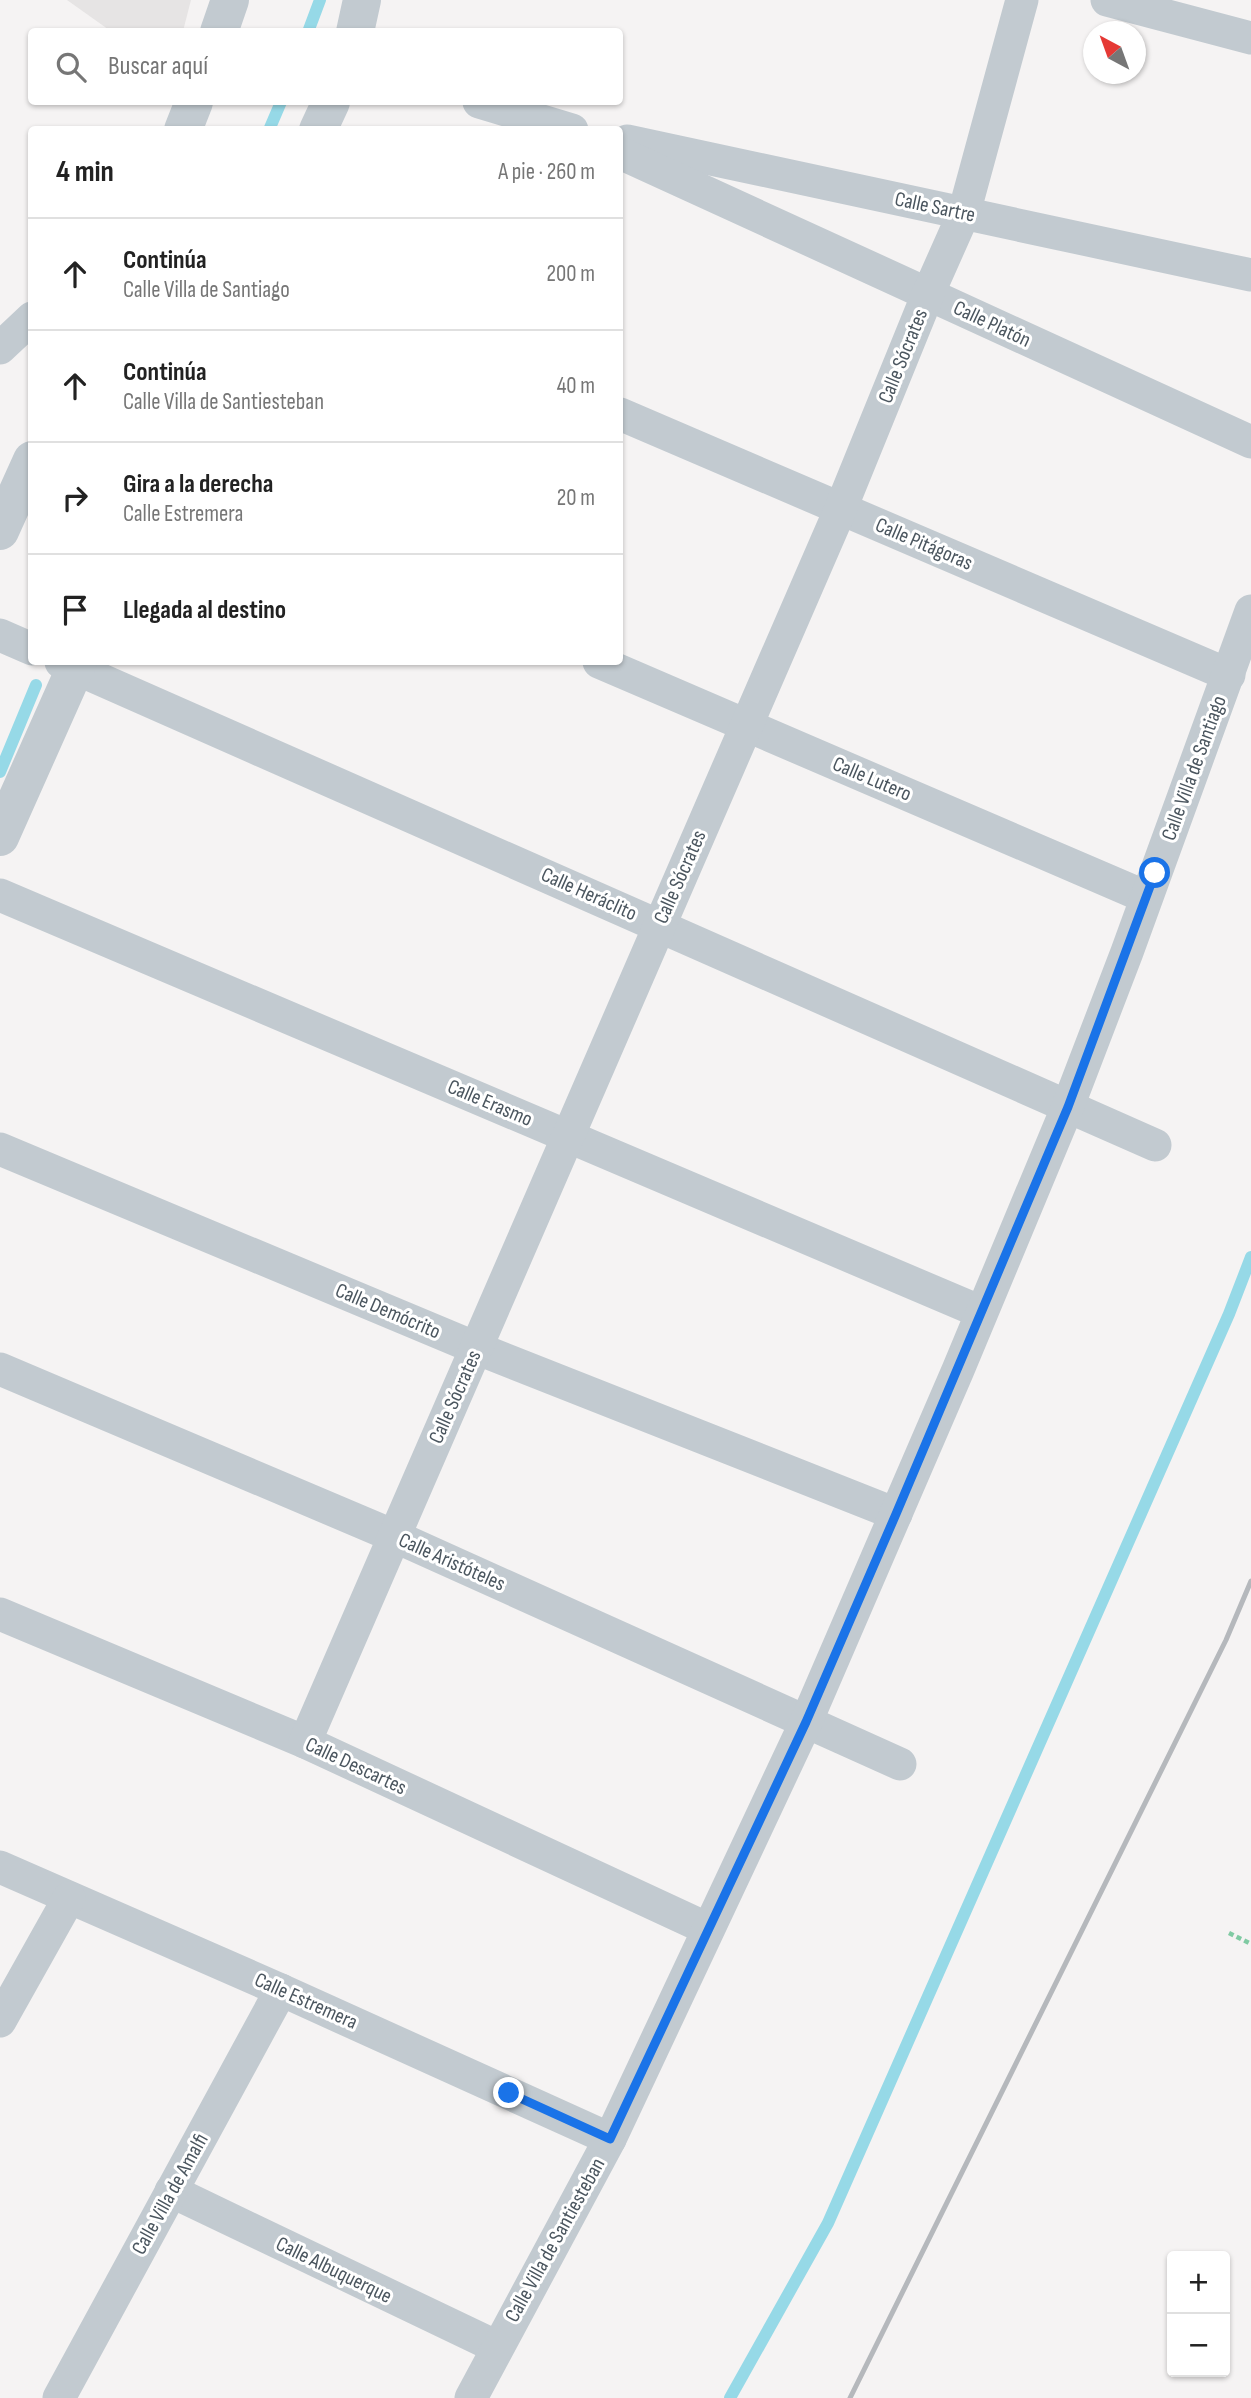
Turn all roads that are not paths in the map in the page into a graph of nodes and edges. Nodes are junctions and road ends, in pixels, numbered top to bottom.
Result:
1 (230, 0) edge
2 (362, 0) edge
3 (1022, 0) edge
4 (1107, 0) edge
5 (220, 28) edge
6 (356, 28) edge
7 (1251, 38) edge
8 (193, 105) edge
9 (330, 105) edge
10 (489, 105) edge
11 (185, 126) edge
12 (320, 126) edge
13 (559, 126) edge
14 (623, 141) edge
15 (623, 154) edge
16 (964, 214) junction
17 (1251, 275) edge
18 (928, 294) junction
19 (28, 322) edge
20 (0, 348) edge
21 (623, 415) edge
22 (1251, 442) edge
23 (28, 469) edge
24 (841, 508) junction
25 (0, 531) edge
26 (1251, 611) edge
27 (0, 635) edge
28 (28, 647) edge
29 (71, 665) edge
30 (73, 665) edge
31 (605, 665) edge
32 (1228, 675) junction
33 (746, 725) junction
34 (0, 837) edge
35 (0, 895) edge
36 (1146, 897) junction
37 (659, 925) junction
38 (1068, 1107) junction
39 (568, 1136) junction
40 (1155, 1145) dead end
41 (0, 1149) edge
42 (981, 1312) junction
43 (476, 1348) junction
44 (0, 1368) edge
45 (896, 1514) junction
46 (394, 1536) junction
47 (0, 1614) edge
48 (806, 1722) junction
49 (304, 1742) junction
50 (900, 1764) dead end
51 (0, 1867) edge
52 (69, 1898) junction
53 (708, 1929) junction
54 (281, 1990) junction
55 (0, 2021) edge
56 (610, 2139) junction
57 (171, 2192) junction
58 (497, 2347) junction
59 (66, 2396) edge
60 (471, 2398) edge

1 - 5 street
2 - 6 street
3 - 16 street, Calle Sócrates
4 - 7 street
8 - 11 street
9 - 12 street
10 - 13 street
14 - 16 street, Calle Sartre
15 - 18 street, Calle Platón
16 - 17 street, Calle Sartre
16 - 18 street, Calle Sócrates
18 - 22 street, Calle Platón
18 - 24 street, Calle Sócrates
19 - 20 street
21 - 24 street, Calle Pitágoras
23 - 25 street
24 - 32 street, Calle Pitágoras
24 - 33 street, Calle Sócrates
26 - 32 street, Calle Villa de Santiago
27 - 28 street
29 - 34 street
30 - 37 street, Calle Heráclito
31 - 33 street, Calle Lutero
32 - 36 street, Calle Villa de Santiago
33 - 36 street, Calle Lutero
33 - 37 street, Calle Sócrates
35 - 39 street, Calle Erasmo
36 - 38 street, Calle Villa de Santiago
37 - 38 street, Calle Heráclito
37 - 39 street, Calle Sócrates
38 - 40 street, Calle Heráclito
38 - 42 street, Calle Villa de Santiago
39 - 42 street, Calle Erasmo
39 - 43 street, Calle Sócrates
41 - 43 street, Calle Demócrito
42 - 45 street, Calle Villa de Santiago
43 - 45 street, Calle Demócrito
43 - 46 street, Calle Sócrates
44 - 46 street, Calle Aristóteles
45 - 48 street, Calle Villa de Santiago
46 - 48 street, Calle Aristóteles
46 - 49 street, Calle Sócrates
47 - 49 street, Calle Descartes
48 - 50 street, Calle Aristóteles
48 - 53 street, Calle Villa de Santiago
49 - 53 street, Calle Descartes
51 - 52 street, Calle Estremera
52 - 54 street, Calle Estremera
52 - 55 street
53 - 56 street, Calle Villa de Santiesteban
54 - 56 street, Calle Estremera
54 - 57 street, Calle Villa de Amalfi
56 - 58 street, Calle Villa de Santiesteban
57 - 58 street, Calle Albuquerque
57 - 59 street, Calle Villa de Amalfi
58 - 60 street, Calle Villa de Santiesteban

